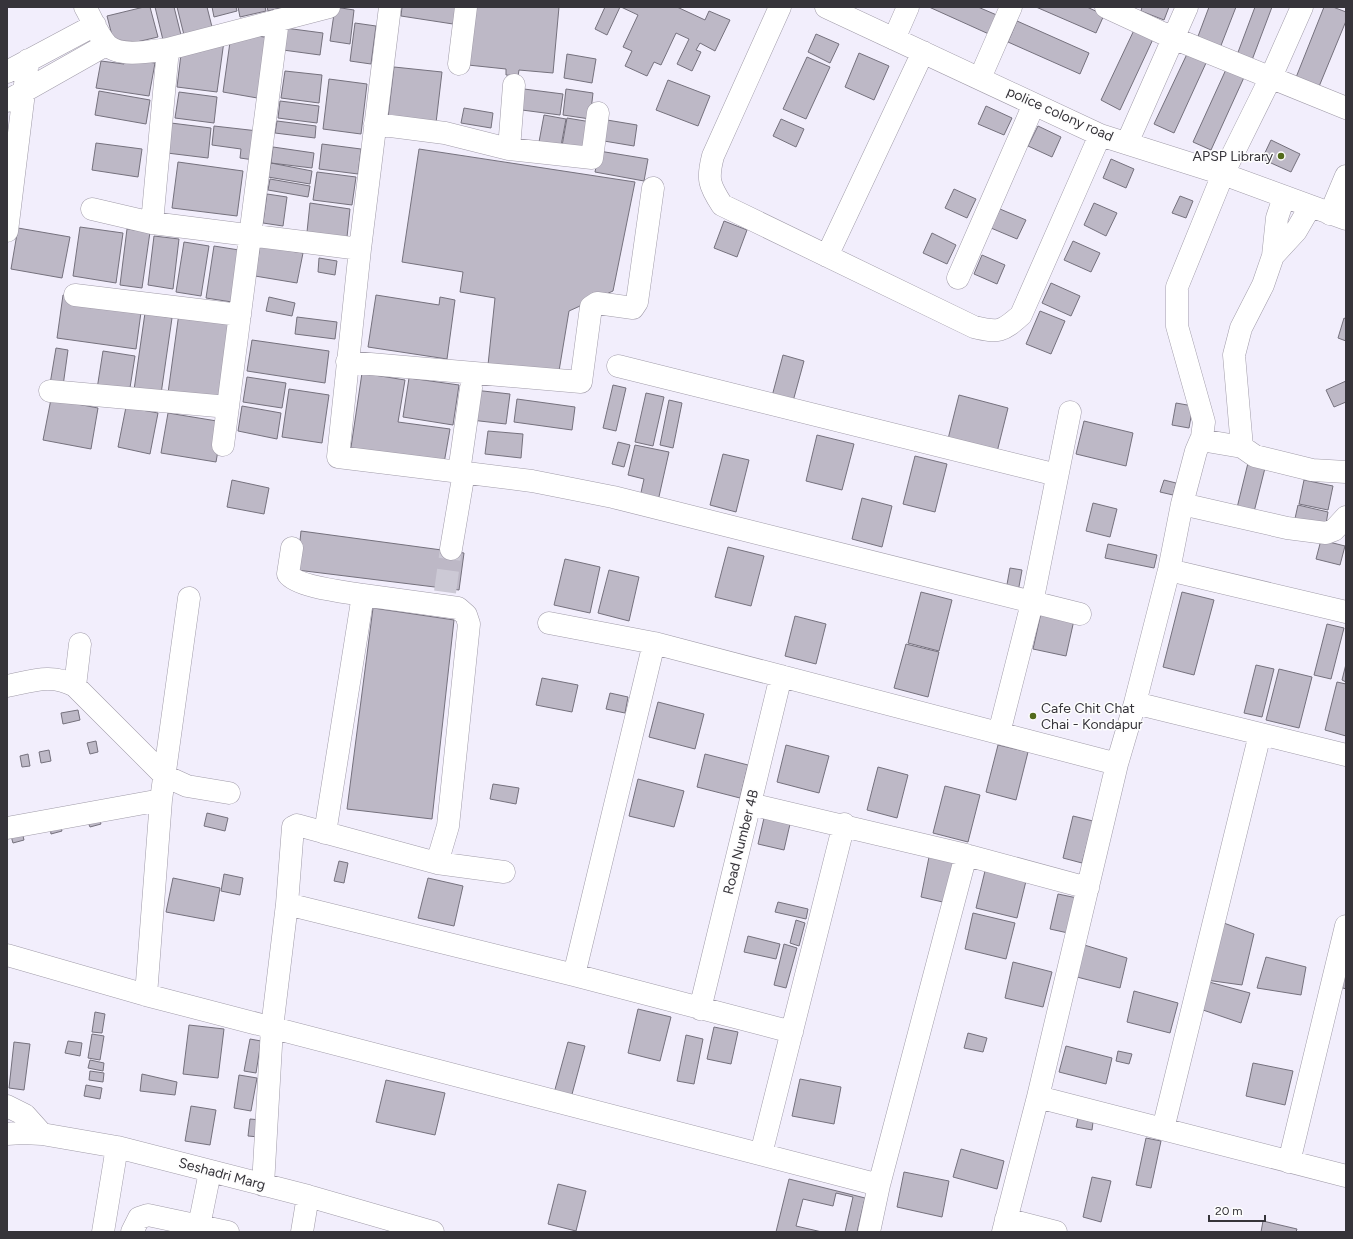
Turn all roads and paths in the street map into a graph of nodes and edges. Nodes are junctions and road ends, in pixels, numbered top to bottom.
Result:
1 (329, 7) edge
2 (390, 7) edge
3 (466, 7) edge
4 (780, 7) edge
5 (826, 7) edge
6 (908, 7) edge
7 (1011, 7) edge
8 (1106, 7) edge
9 (1187, 7) edge
10 (1302, 7) edge
11 (90, 16) edge
12 (278, 20) junction
13 (1173, 38) junction
14 (894, 39) junction
15 (106, 45) junction
16 (168, 49) junction
17 (923, 52) junction
18 (28, 60) junction
19 (459, 64) dead end
20 (7, 72) edge
21 (1271, 77) junction
22 (980, 78) junction
23 (514, 85) dead end
24 (16, 96) edge
25 (1034, 104) junction
26 (1346, 108) edge
27 (598, 113) dead end
28 (375, 124) junction
29 (1100, 135) junction
30 (1127, 143) junction
31 (509, 149) junction
32 (1223, 174) junction
33 (1346, 176) edge
34 (653, 188) dead end
35 (1284, 197) junction
36 (92, 209) dead end
37 (1328, 213) edge
38 (152, 223) junction
39 (7, 231) edge
40 (250, 236) junction
41 (360, 249) junction
42 (827, 256) junction
43 (1273, 256) junction
44 (958, 278) dead end
45 (75, 295) dead end
46 (240, 315) junction
47 (348, 362) junction
48 (618, 366) dead end
49 (471, 388) dead end
50 (50, 391) dead end
51 (228, 407) junction
52 (1070, 412) dead end
53 (1201, 440) junction
54 (223, 445) dead end
55 (1242, 446) junction
56 (461, 472) junction
57 (1346, 472) edge
58 (1058, 475) junction
59 (1182, 504) junction
60 (1346, 517) edge
61 (292, 548) dead end
62 (451, 549) tunnel mouth
63 (1169, 570) junction
64 (363, 595) junction
65 (189, 598) dead end
66 (1032, 603) junction
67 (1346, 612) edge
68 (1080, 614) dead end
69 (549, 623) dead end
70 (654, 643) junction
71 (80, 644) dead end
72 (781, 676) junction
73 (7, 686) edge
74 (76, 686) junction
75 (1135, 703) junction
76 (999, 733) junction
77 (1260, 734) junction
78 (1346, 755) edge
79 (1117, 764) junction
80 (165, 776) junction
81 (229, 793) dead end
82 (161, 800) junction
83 (750, 804) junction
84 (844, 824) junction
85 (7, 828) edge
86 (325, 833) junction
87 (966, 855) junction
88 (438, 863) junction
89 (504, 872) dead end
90 (1088, 888) junction
91 (287, 904) junction
92 (1346, 926) edge
93 (7, 955) edge
94 (574, 975) junction
95 (146, 995) junction
96 (700, 1009) junction
97 (272, 1028) junction
98 (792, 1032) junction
99 (1038, 1097) junction
100 (7, 1106) edge
101 (1162, 1129) junction
102 (7, 1134) edge
103 (42, 1134) junction
104 (117, 1147) junction
105 (762, 1154) junction
106 (1289, 1162) junction
107 (210, 1172) junction
108 (1346, 1176) edge
109 (263, 1185) junction
110 (879, 1185) junction
111 (308, 1196) junction
112 (200, 1226) junction
113 (1004, 1226) edge
114 (103, 1232) edge
115 (132, 1232) edge
116 (228, 1232) edge
117 (302, 1232) edge
118 (433, 1232) edge
119 (869, 1232) edge
120 (1056, 1232) edge

1 - 12 street
2 - 28 street
3 - 19 street
4 - 42 street
5 - 14 street, police colony road
6 - 14 street
7 - 22 street
8 - 13 street
9 - 13 street
10 - 21 street
11 - 15 street
11 - 18 street
12 - 16 street
12 - 40 street
13 - 21 street
13 - 30 street
14 - 17 street, police colony road
15 - 16 street
15 - 24 street
16 - 38 street
17 - 22 street, police colony road
17 - 42 street
18 - 20 street
18 - 24 street
21 - 26 street
21 - 32 street
22 - 25 street, police colony road
23 - 31 street
24 - 39 street
25 - 29 street, police colony road
25 - 44 street
27 - 31 street
28 - 31 street
28 - 41 street
29 - 30 street, police colony road
29 - 42 street
30 - 32 street, police colony road
32 - 35 street, police colony road
32 - 53 street
33 - 37 street
34 - 47 street
35 - 37 street, police colony road
35 - 43 street
36 - 38 street
37 - 43 street
38 - 40 street
40 - 41 street
40 - 46 street
41 - 47 street
43 - 55 street
45 - 46 street
46 - 51 street
47 - 56 street
48 - 58 street
49 - 56 street
50 - 51 street
51 - 54 street
52 - 58 street
53 - 55 street
53 - 59 street
55 - 57 street
56 - 62 street
56 - 66 street
58 - 66 street
59 - 60 street
59 - 63 street
61 - 64 street
63 - 67 street
63 - 75 street
64 - 86 street
64 - 88 street
65 - 80 street
66 - 68 street
66 - 76 street
69 - 70 street
70 - 72 street
70 - 94 street
71 - 74 street
72 - 76 street
72 - 83 street, Road Number 4B
73 - 74 street
74 - 80 street
75 - 77 street
75 - 79 street
76 - 79 street
77 - 78 street
77 - 101 street
79 - 90 street
80 - 81 street
80 - 82 street
82 - 85 street
82 - 95 street
83 - 84 street
83 - 96 street, Road Number 4B
84 - 87 street
84 - 98 street
86 - 88 street
86 - 91 street
87 - 90 street
87 - 110 street
88 - 89 street
90 - 99 street
91 - 94 street
91 - 97 street
92 - 106 street
93 - 95 street
94 - 96 street
95 - 97 street
96 - 98 street
97 - 105 street
97 - 109 street
98 - 105 street
99 - 101 street
99 - 113 street
100 - 103 street
101 - 106 street
102 - 103 street, Seshadri Marg
103 - 104 street, Seshadri Marg
104 - 107 street, Seshadri Marg
104 - 114 street
105 - 110 street
106 - 108 street
107 - 109 street, Seshadri Marg
107 - 112 street
109 - 111 street, Seshadri Marg
110 - 119 street
111 - 117 street
111 - 118 street, Seshadri Marg
112 - 115 street
112 - 116 street
113 - 120 street

